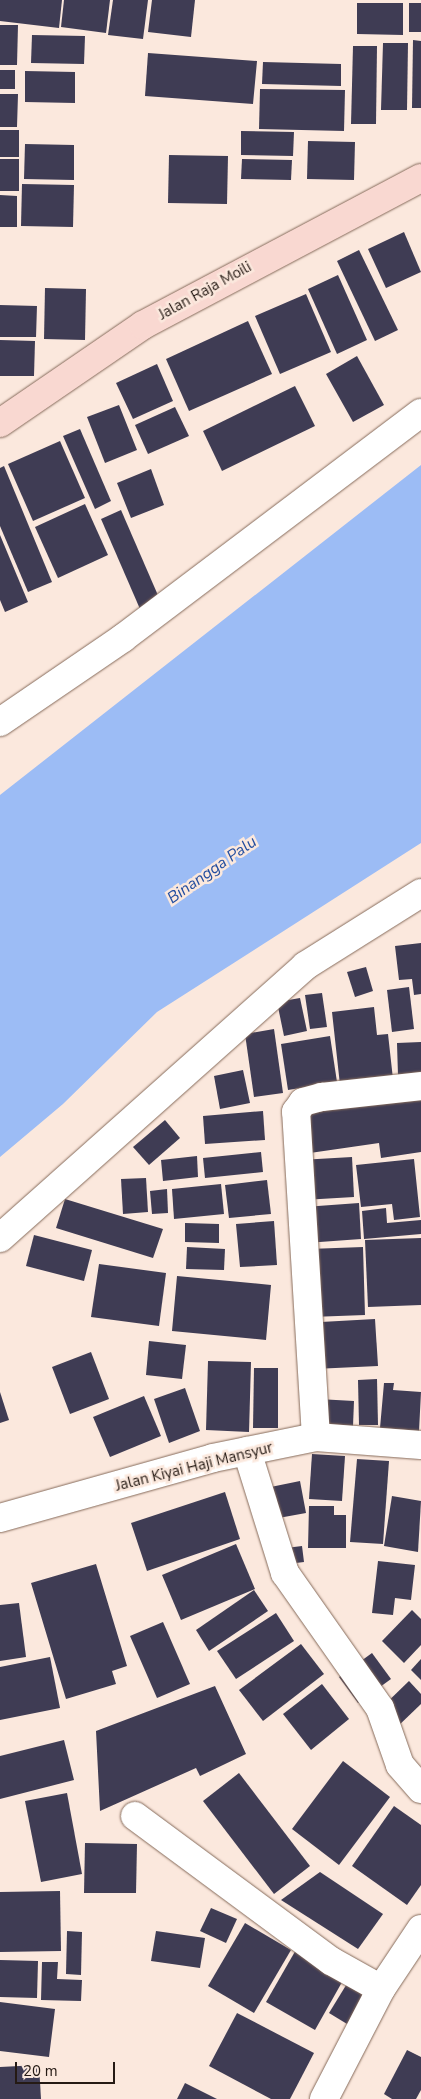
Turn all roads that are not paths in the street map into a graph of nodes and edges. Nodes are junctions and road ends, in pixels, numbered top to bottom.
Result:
1 (421, 178) edge
2 (421, 413) edge
3 (0, 423) edge
4 (0, 722) edge
5 (421, 893) edge
6 (421, 1086) edge
7 (0, 1238) edge
8 (316, 1437) junction
9 (421, 1445) edge
10 (247, 1451) junction
11 (0, 1518) edge
12 (421, 1789) edge
13 (134, 1816) dead end
14 (421, 1929) edge
15 (386, 1980) junction
16 (324, 2099) edge

1 - 3 street, Jalan Raja Moili
2 - 4 street
5 - 7 street
6 - 8 street
8 - 9 street, Jalan Kiyai Haji Mansyur
8 - 10 street, Jalan Kiyai Haji Mansyur
10 - 11 street, Jalan Kiyai Haji Mansyur
10 - 12 street
13 - 15 street
14 - 15 street
15 - 16 street

